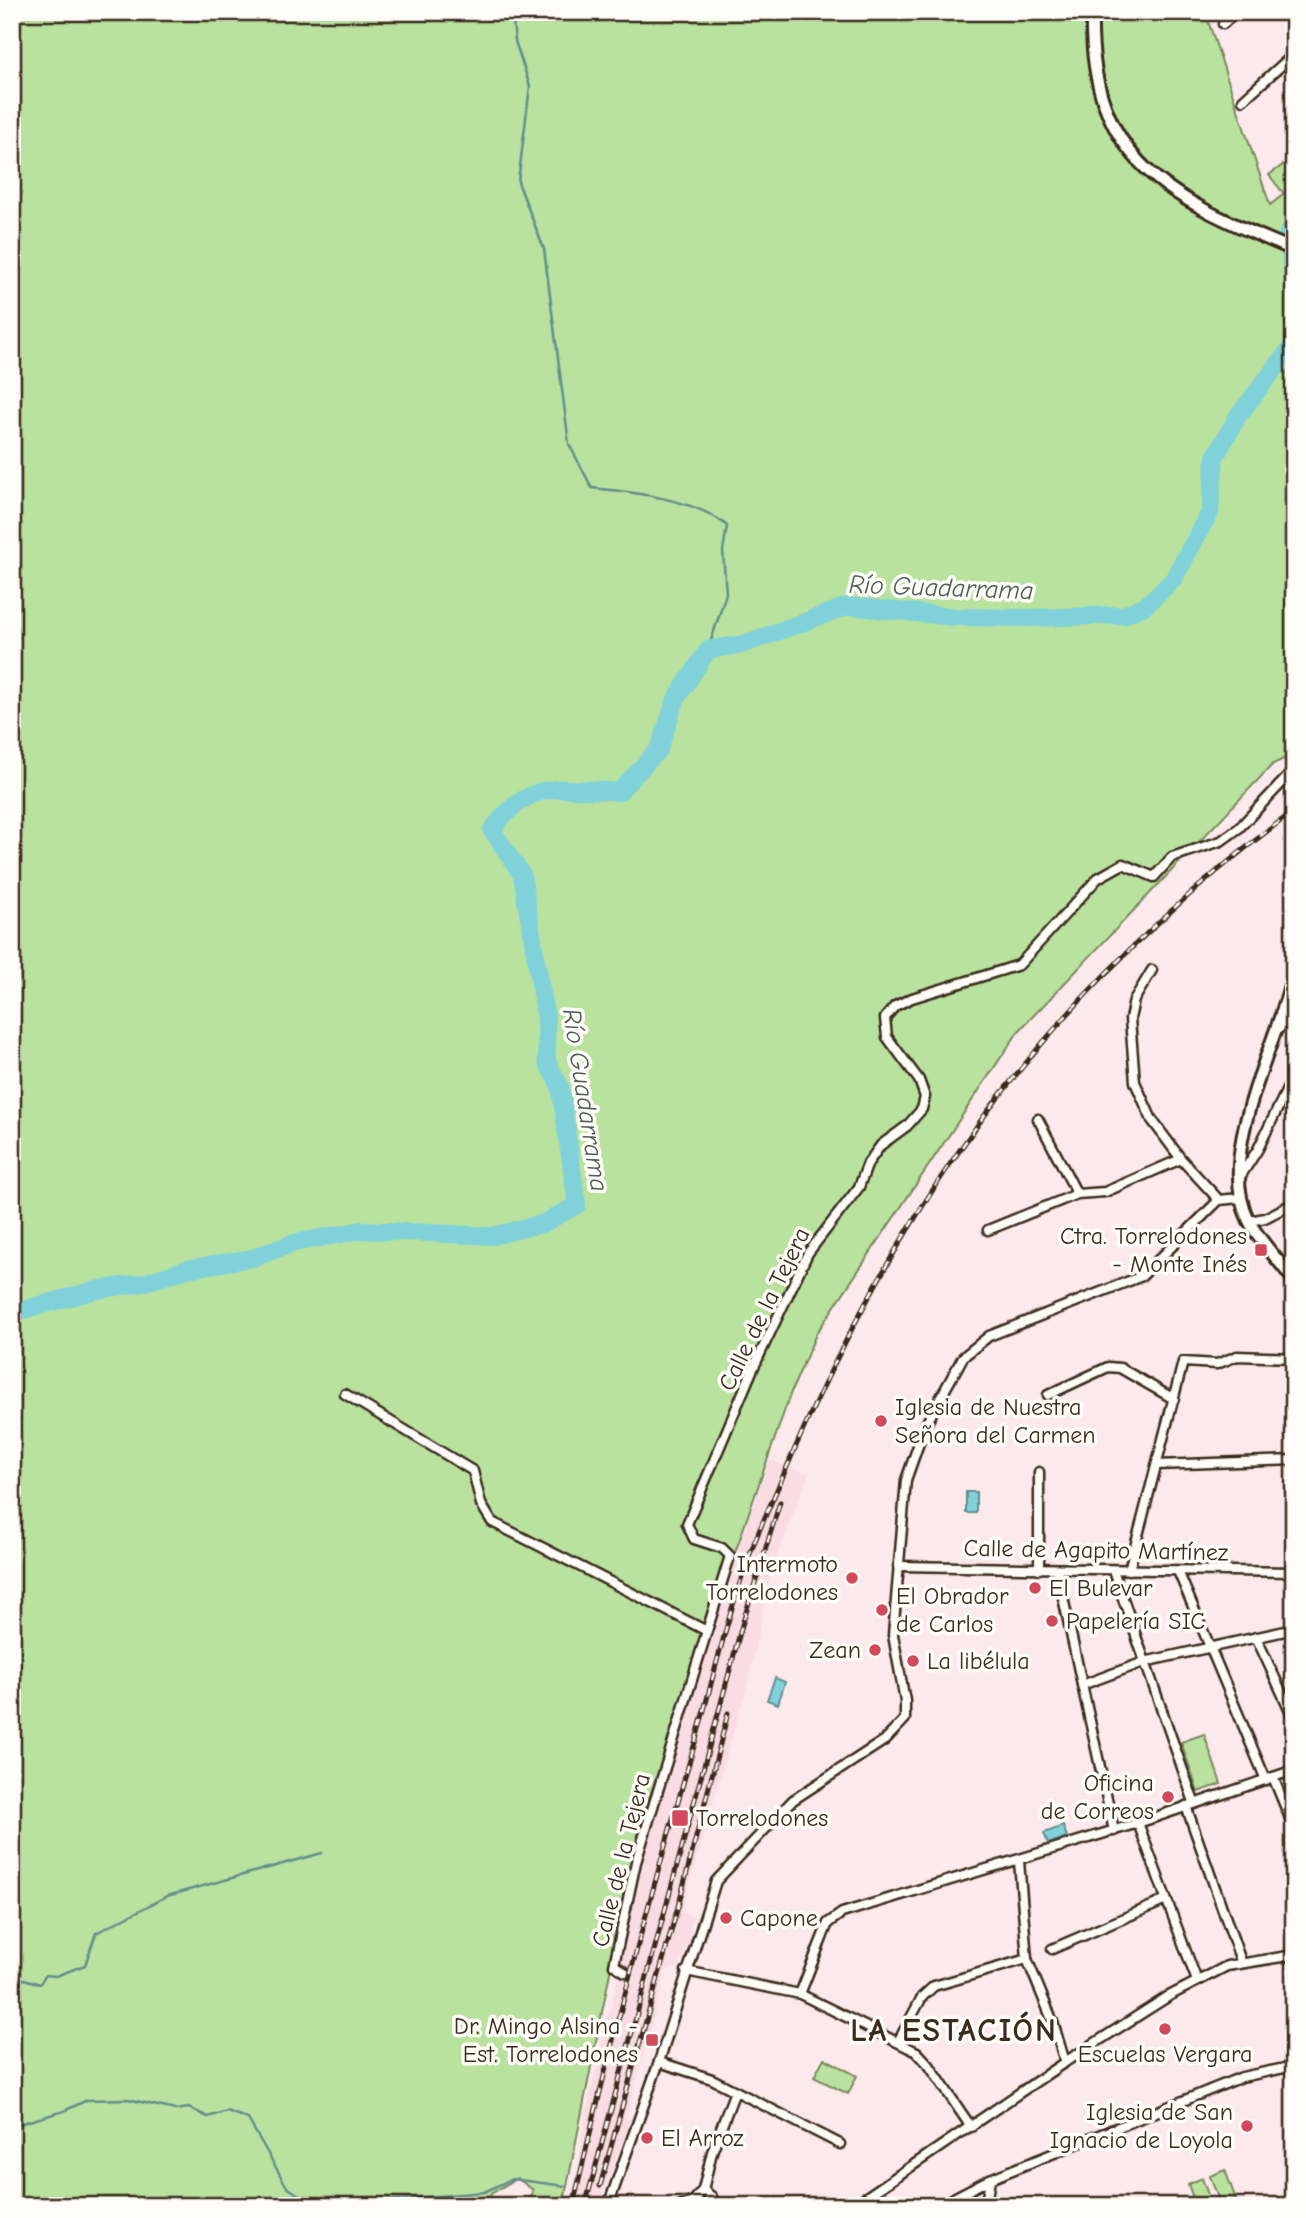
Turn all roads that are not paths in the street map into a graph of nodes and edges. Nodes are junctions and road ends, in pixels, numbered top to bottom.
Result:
1 (1092, 12) edge
2 (1236, 12) edge
3 (1281, 12) edge
4 (1223, 24) dead end
5 (1294, 26) edge
6 (1294, 54) edge
7 (1243, 100) dead end
8 (1294, 250) edge
9 (1294, 770) edge
10 (1294, 967) edge
11 (1152, 970) dead end
12 (1291, 998) edge
13 (1294, 1017) edge
14 (1275, 1031) junction
15 (1294, 1075) edge
16 (1038, 1119) dead end
17 (1181, 1159) junction
18 (1240, 1177) junction
19 (1077, 1194) junction
20 (1240, 1198) junction
21 (1219, 1200) junction
22 (1294, 1203) edge
23 (1249, 1221) junction
24 (988, 1230) dead end
25 (1292, 1275) edge
26 (1294, 1358) edge
27 (345, 1394) dead end
28 (1048, 1395) dead end
29 (1174, 1399) junction
30 (1294, 1460) edge
31 (1157, 1465) junction
32 (1039, 1472) dead end
33 (898, 1566) junction
34 (1039, 1569) junction
35 (1056, 1570) junction
36 (1113, 1570) junction
37 (1129, 1570) junction
38 (1178, 1570) junction
39 (1294, 1572) edge
40 (1294, 1629) edge
41 (705, 1630) junction
42 (1256, 1637) junction
43 (1210, 1646) junction
44 (1144, 1662) junction
45 (1082, 1685) junction
46 (1294, 1719) edge
47 (1294, 1770) edge
48 (1270, 1778) junction
49 (1190, 1804) junction
50 (1138, 1823) junction
51 (1294, 1828) edge
52 (1114, 1831) junction
53 (1018, 1861) junction
54 (1166, 1900) junction
55 (1052, 1949) dead end
56 (1294, 1955) edge
57 (1027, 1959) junction
58 (1241, 1961) junction
59 (686, 1971) junction
60 (625, 1972) dead end
61 (1197, 1981) junction
62 (800, 1994) junction
63 (898, 2042) junction
64 (659, 2062) junction
65 (1065, 2062) junction
66 (1294, 2066) edge
67 (735, 2091) junction
68 (971, 2127) junction
69 (840, 2144) dead end
70 (990, 2179) junction
71 (703, 2190) junction
72 (704, 2205) edge
73 (988, 2205) edge
74 (608, 2206) edge
75 (681, 2206) edge
76 (853, 2206) edge
77 (938, 2206) edge
78 (960, 2206) edge

1 - 8 main road
2 - 4 street
3 - 5 street
6 - 7 street
9 - 41 street, Calle de la Tejera
10 - 12 main road
11 - 17 street
12 - 14 main road
13 - 14 street
14 - 18 main road
15 - 18 street
16 - 19 street
17 - 19 street
17 - 21 street
18 - 20 main road
19 - 24 street
20 - 21 street
20 - 23 main road
21 - 33 street
22 - 23 street
23 - 25 main road
26 - 29 street
27 - 41 street
28 - 29 street
29 - 31 street
30 - 31 street
31 - 37 street
32 - 34 street
33 - 34 street, Calle de Agapito Martínez
33 - 59 street
34 - 35 street, Calle de Agapito Martínez
35 - 36 street, Calle de Agapito Martínez
35 - 45 street
36 - 37 street, Calle de Agapito Martínez
36 - 44 street
37 - 38 street, Calle de Agapito Martínez
38 - 39 street, Calle de Agapito Martínez
38 - 43 street
40 - 42 street
41 - 60 street, Calle de la Tejera
42 - 43 street
42 - 46 street
43 - 44 street
43 - 48 street
44 - 45 street
44 - 49 street
45 - 52 street
47 - 48 street
48 - 49 street
48 - 51 street
49 - 50 street
49 - 58 street
50 - 52 street
50 - 54 street
52 - 53 street
53 - 57 street
53 - 62 street
54 - 55 street
54 - 61 street
56 - 58 street
57 - 63 street
57 - 65 street
58 - 61 street
59 - 62 street
59 - 64 street
61 - 65 street
62 - 63 street
63 - 68 street
64 - 67 street
64 - 74 street
65 - 68 street
66 - 70 street
67 - 69 street
67 - 71 street
68 - 76 street
70 - 73 street
70 - 77 street
71 - 72 street
71 - 72 street
72 - 75 street
73 - 78 street

